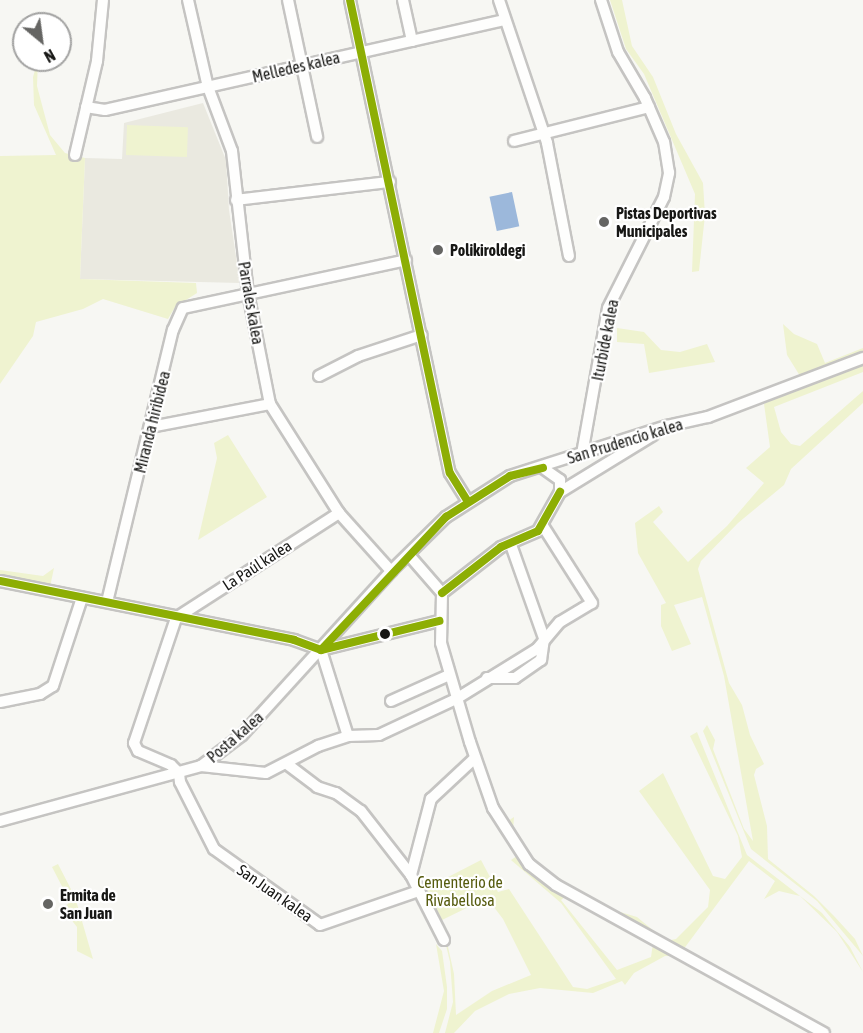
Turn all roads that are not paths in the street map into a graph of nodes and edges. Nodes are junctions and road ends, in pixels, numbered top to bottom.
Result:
1 (103, 0) edge
2 (188, 0) edge
3 (288, 0) edge
4 (350, 0) edge
5 (403, 0) edge
6 (499, 0) edge
7 (601, 0) edge
8 (505, 20) junction
9 (412, 41) junction
10 (361, 52) junction
11 (302, 66) junction
12 (208, 87) junction
13 (86, 107) junction
14 (649, 107) junction
15 (543, 134) junction
16 (317, 137) dead end
17 (514, 141) dead end
18 (75, 155) dead end
19 (390, 182) junction
20 (236, 200) junction
21 (569, 256) dead end
22 (406, 260) junction
23 (248, 293) junction
24 (422, 335) junction
25 (863, 358) edge
26 (319, 376) dead end
27 (270, 404) junction
28 (667, 426) junction
29 (151, 427) junction
30 (582, 454) junction
31 (543, 468) junction
32 (560, 492) junction
33 (468, 502) junction
34 (339, 513) junction
35 (543, 526) junction
36 (511, 545) junction
37 (409, 555) junction
38 (391, 571) junction
39 (0, 581) edge
40 (442, 593) junction
41 (82, 598) junction
42 (107, 603) junction
43 (176, 618) junction
44 (439, 621) junction
45 (544, 638) junction
46 (321, 650) junction
47 (449, 675) junction
48 (456, 699) junction
49 (391, 700) dead end
50 (0, 702) edge
51 (348, 736) junction
52 (216, 756) junction
53 (476, 758) junction
54 (287, 764) junction
55 (201, 766) junction
56 (220, 769) junction
57 (179, 773) junction
58 (0, 821) edge
59 (411, 876) junction
60 (419, 891) junction
61 (444, 940) dead end
62 (824, 1033) edge

1 - 13 street
2 - 12 street, Parrales kalea
3 - 11 street
4 - 10 street
5 - 9 street
6 - 8 street
7 - 14 street, Iturbide kalea
8 - 9 street, Melledes kalea
8 - 15 street
9 - 10 street, Melledes kalea
10 - 11 street, Melledes kalea
10 - 19 street
11 - 12 street, Melledes kalea
11 - 16 street
12 - 13 street, Melledes kalea
12 - 20 street, Parrales kalea
13 - 18 street
14 - 15 street
14 - 30 street, Iturbide kalea
15 - 17 street
15 - 21 street
19 - 20 street
19 - 22 street
20 - 23 street, Parrales kalea
22 - 23 street, Miranda hiribidea
22 - 24 street
23 - 27 street, Parrales kalea
23 - 29 street, Miranda hiribidea
24 - 26 street
24 - 33 street
25 - 28 street, San Prudencio kalea
27 - 29 street
27 - 34 street, Parrales kalea
28 - 30 street, San Prudencio kalea
28 - 32 street
29 - 42 street, Miranda hiribidea
30 - 31 street, San Prudencio kalea
31 - 32 street
31 - 33 street, San Prudencio kalea
32 - 35 street
33 - 37 street, San Prudencio kalea
34 - 38 street, Parrales kalea
34 - 43 street, La Paúl kalea
35 - 36 street
35 - 45 street
36 - 40 street
36 - 45 street
37 - 38 street, Posta kalea
37 - 40 street
38 - 46 street, Posta kalea
39 - 41 street
40 - 44 street
41 - 42 street
41 - 50 street
42 - 43 street
43 - 46 street
43 - 57 street
44 - 46 street
44 - 47 street
45 - 48 street
46 - 51 street
46 - 52 street, Posta kalea
47 - 48 street
47 - 49 street
48 - 51 street
48 - 53 street
51 - 54 street
52 - 55 street, Posta kalea
52 - 56 street
53 - 59 street
53 - 62 street
54 - 56 street
54 - 59 street
55 - 56 street
55 - 57 street, Posta kalea
57 - 58 street, Posta kalea
57 - 60 street, San Juan kalea
59 - 60 street
60 - 61 street

